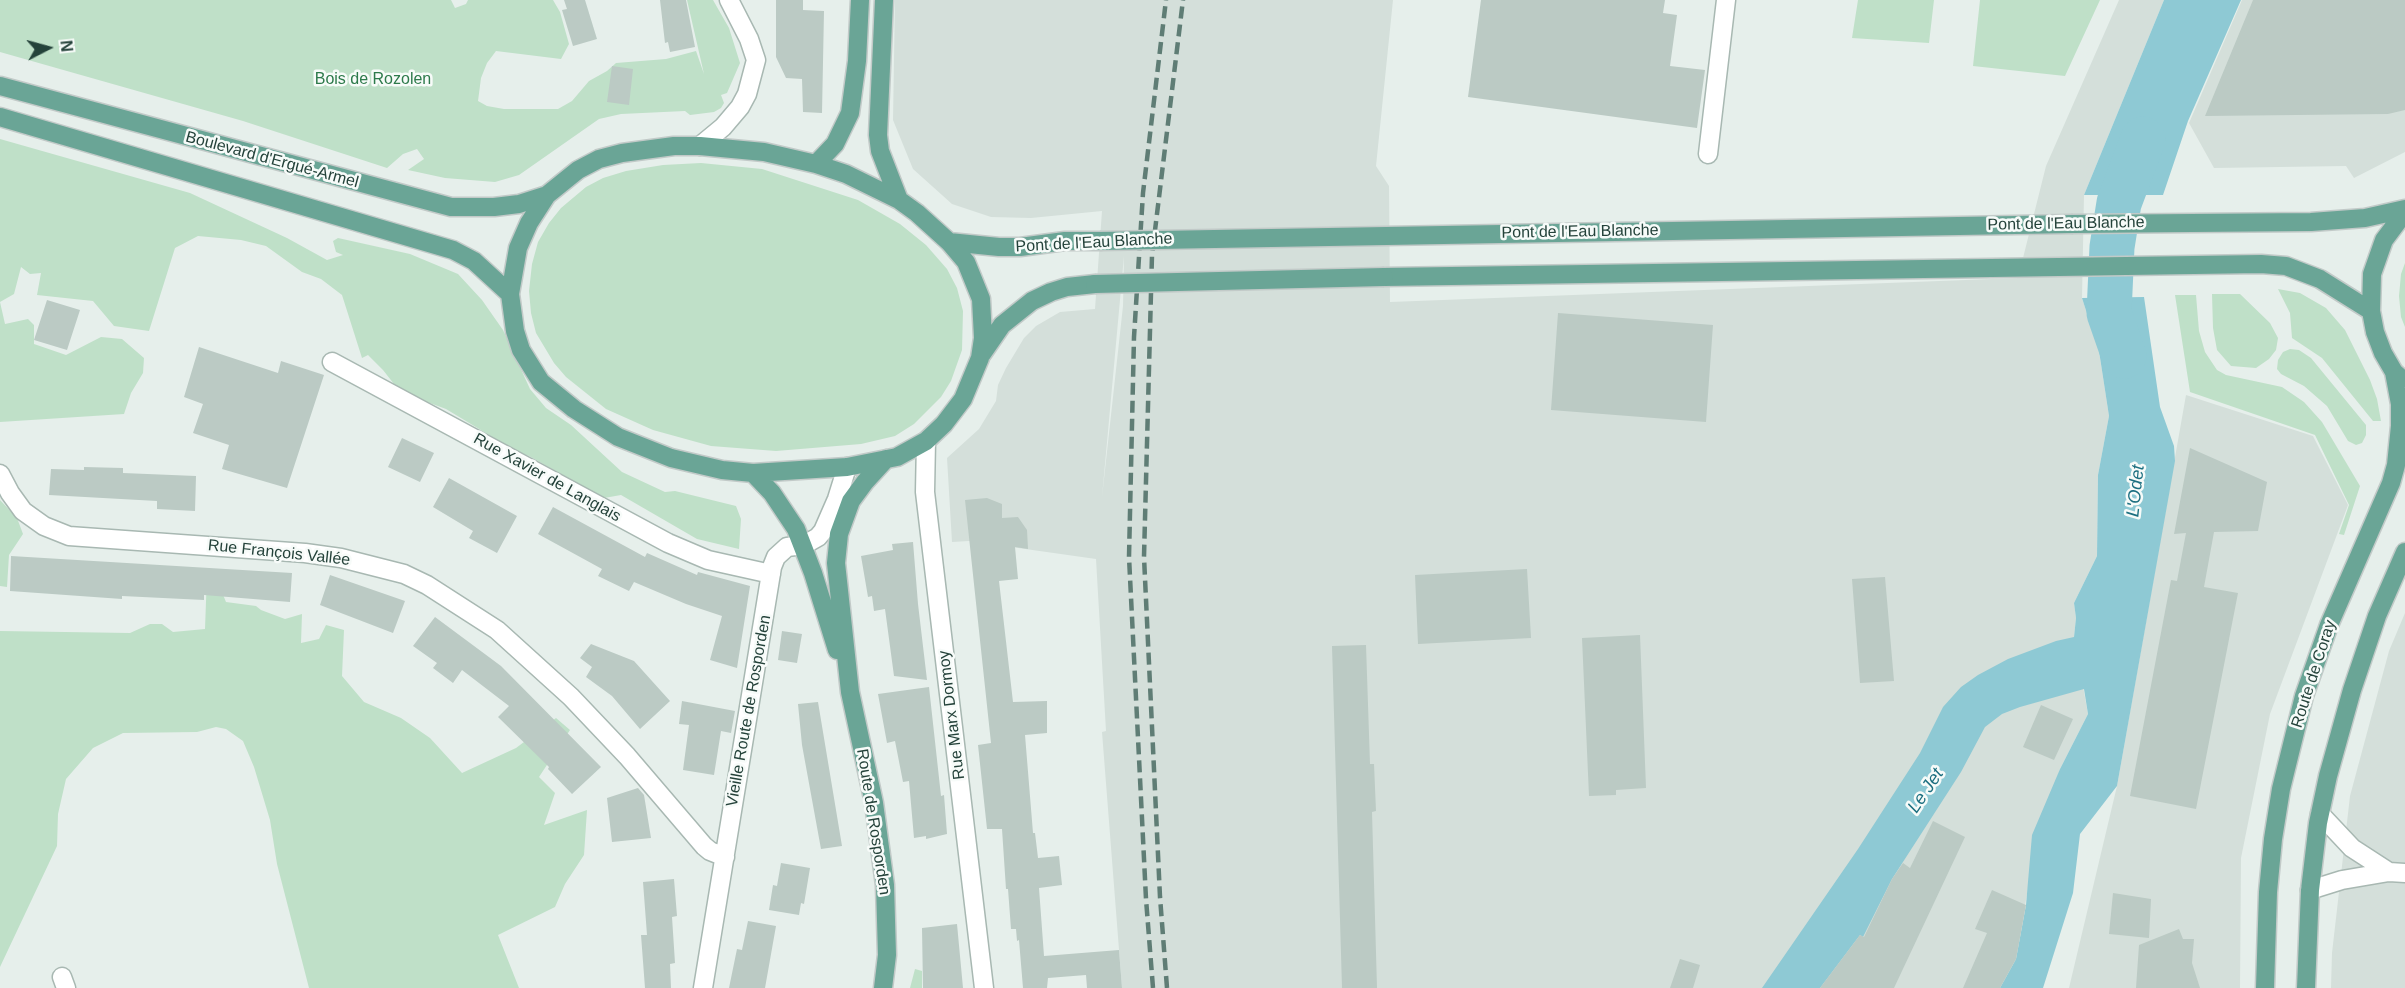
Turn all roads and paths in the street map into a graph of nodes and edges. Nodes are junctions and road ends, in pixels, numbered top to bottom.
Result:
1 (729, 0) edge
2 (860, 0) edge
3 (884, 0) edge
4 (1726, 0) edge
5 (0, 86) edge
6 (0, 117) edge
7 (700, 146) junction
8 (1708, 154) dead end
9 (816, 164) junction
10 (547, 195) junction
11 (899, 200) junction
12 (2405, 211) edge
13 (950, 242) junction
14 (510, 294) junction
15 (2371, 311) junction
16 (980, 358) junction
17 (332, 362) dead end
18 (2400, 377) edge
19 (926, 441) junction
20 (886, 459) junction
21 (847, 467) junction
22 (753, 473) junction
23 (0, 474) edge
24 (804, 545) junction
25 (2405, 552) edge
26 (771, 574) junction
27 (850, 692) junction
28 (2320, 814) junction
29 (725, 857) junction
30 (2397, 873) edge
31 (2310, 890) junction
32 (703, 988) edge
33 (883, 988) edge
34 (984, 988) edge
35 (2265, 988) edge
36 (2306, 988) edge

1 - 7 street
2 - 9 main road
3 - 11 main road
4 - 8 street
5 - 10 main road, Boulevard d'Ergué-Armel
6 - 14 main road, Boulevard d'Ergué-Armel
7 - 9 main road
7 - 10 main road
9 - 11 main road
10 - 14 main road
11 - 13 main road
12 - 13 main road, Pont de l'Eau Blanche, bridge
12 - 15 main road, Route de Coray
13 - 16 main road
14 - 22 main road
15 - 16 main road, bridge
15 - 18 main road, Route de Coray
16 - 19 main road
17 - 26 street, Rue Xavier de Langlais
18 - 35 main road, Route de Coray
19 - 20 main road
19 - 34 street, Rue Marx Dormoy
20 - 21 main road
20 - 27 main road, Route de Rosporden
21 - 22 main road
21 - 24 street, Vieille Route de Rosporden
22 - 24 main road, Route de Rosporden
23 - 29 street, Rue François Vallée
24 - 26 street, Vieille Route de Rosporden
24 - 27 main road, Route de Rosporden
25 - 28 main road
26 - 29 street, Vieille Route de Rosporden
27 - 33 main road, Route de Rosporden
28 - 30 street
28 - 31 main road
29 - 32 street, Vieille Route de Rosporden
30 - 31 street
31 - 36 main road

